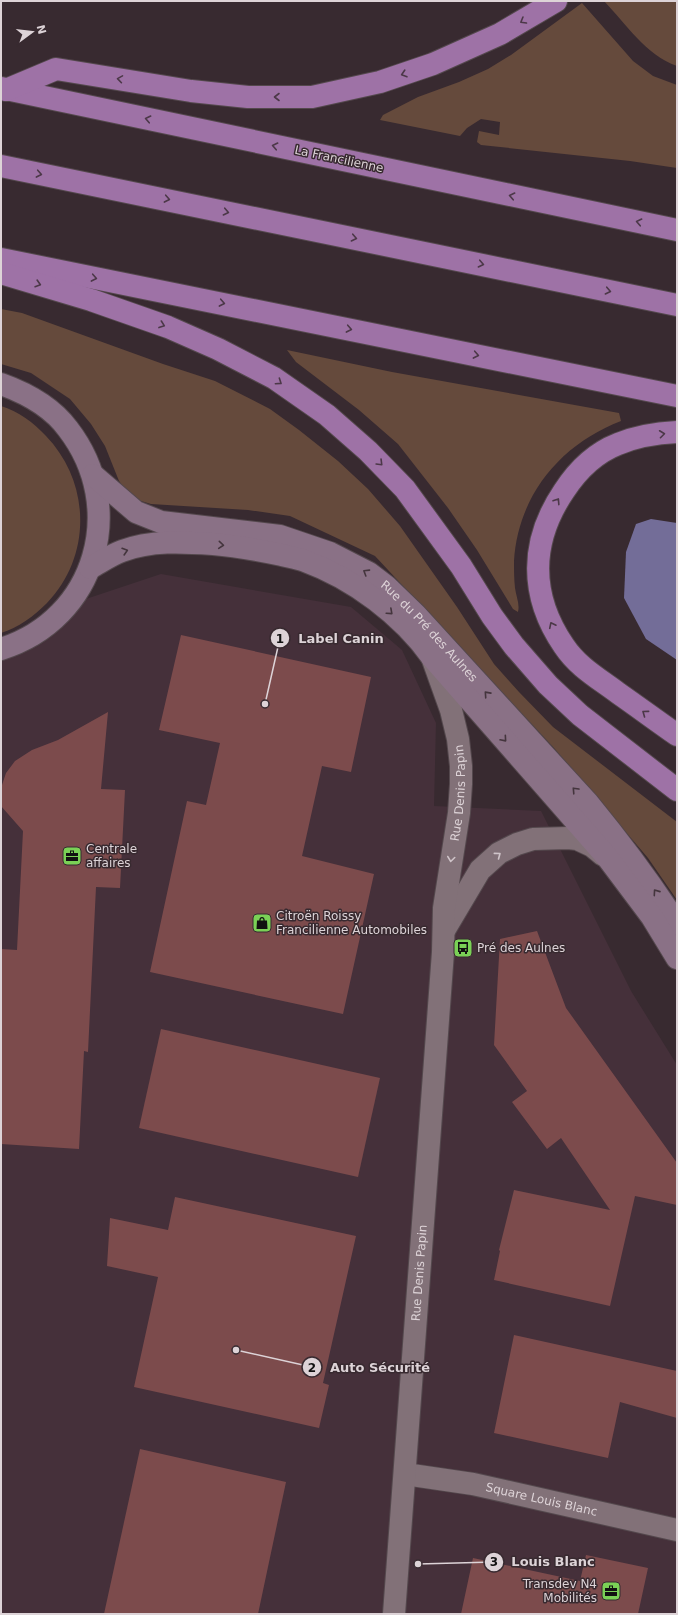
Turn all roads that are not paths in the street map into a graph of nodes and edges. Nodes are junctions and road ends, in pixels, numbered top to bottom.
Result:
1 (556, 1) edge
2 (4, 89) edge
3 (1, 166) edge
4 (677, 230) edge
5 (1, 259) edge
6 (1, 273) edge
7 (677, 305) edge
8 (1, 384) edge
9 (677, 396) edge
10 (677, 432) edge
11 (93, 475) junction
12 (90, 568) junction
13 (1, 649) edge
14 (432, 657) junction
15 (677, 736) edge
16 (677, 790) edge
17 (607, 858) junction
18 (677, 924) edge
19 (443, 932) junction
20 (677, 958) edge
21 (405, 1474) junction
22 (677, 1530) edge
23 (394, 1614) edge

1 -> 2 highway
4 -> 2 highway, La Francilienne
3 -> 7 highway
5 -> 9 highway
6 -> 16 highway
8 - 11 street
15 -> 10 highway
11 - 12 street
18 -> 11 street, Rue du Pré des Aulnes
12 - 13 street
12 -> 14 street, Rue du Pré des Aulnes
14 -> 17 street, Rue du Pré des Aulnes
14 -> 19 street, Rue Denis Papin
19 -> 17 street, Rue Denis Papin
17 - 20 street, Rue du Pré des Aulnes
19 - 21 street, Rue Denis Papin
21 - 22 street, Square Louis Blanc
21 - 23 street, Rue Denis Papin

